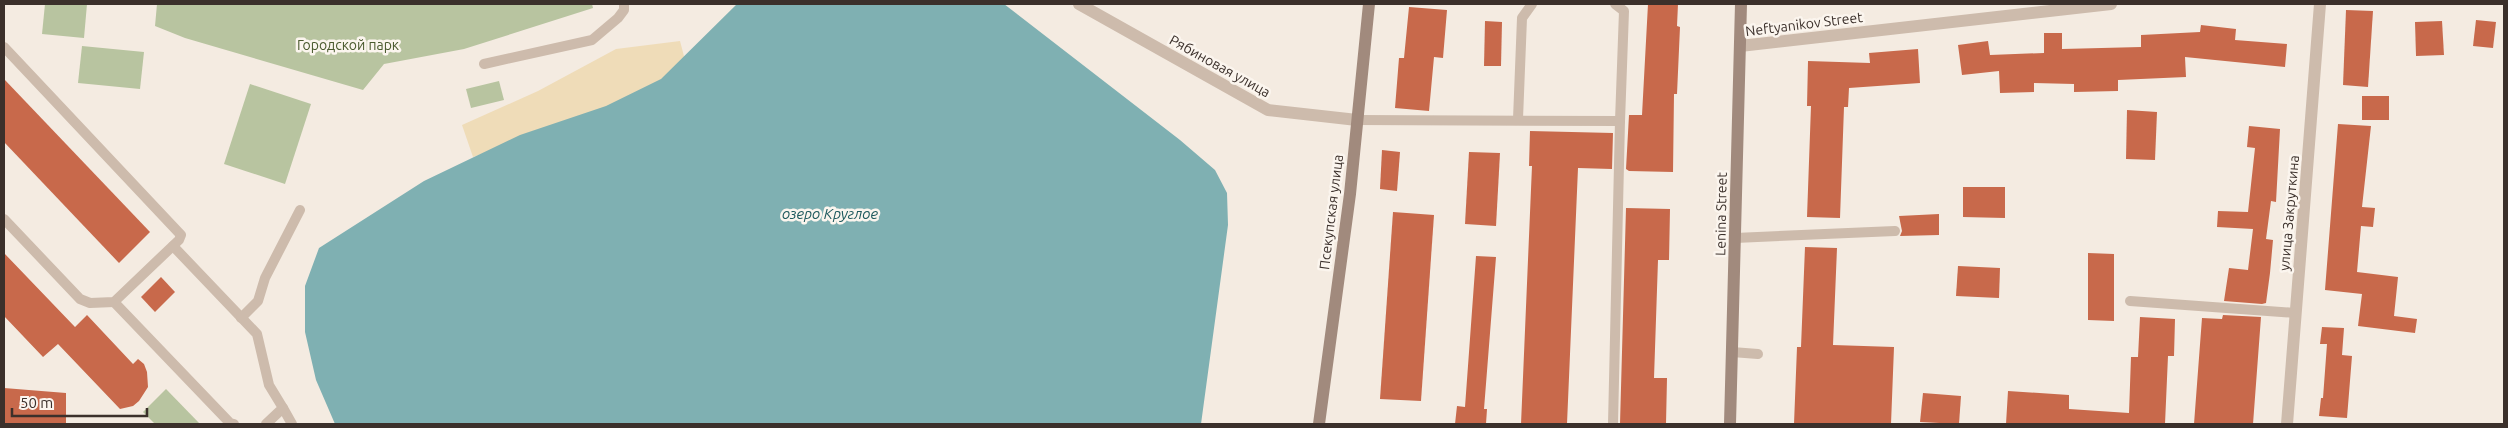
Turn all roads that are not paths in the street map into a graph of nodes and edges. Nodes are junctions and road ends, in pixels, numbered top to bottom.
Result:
1 (624, 4) edge
2 (1079, 4) edge
3 (1370, 4) edge
4 (1532, 4) edge
5 (1615, 4) edge
6 (1742, 4) edge
7 (2111, 4) edge
8 (2320, 4) edge
9 (1740, 46) junction
10 (4, 47) edge
11 (484, 64) dead end
12 (1518, 119) junction
13 (1357, 120) junction
14 (1620, 121) junction
15 (300, 210) dead end
16 (4, 219) edge
17 (1895, 231) dead end
18 (1735, 238) junction
19 (173, 246) junction
20 (2130, 301) dead end
21 (114, 302) junction
22 (2296, 313) junction
23 (242, 318) junction
24 (1732, 352) junction
25 (1758, 354) dead end
26 (283, 408) junction
27 (234, 424) edge
28 (266, 424) edge
29 (292, 424) edge
30 (1319, 424) edge
31 (1613, 424) edge
32 (1730, 424) edge
33 (2287, 424) edge

1 - 11 lane
2 - 13 street, Рябиновая улица
3 - 13 street, Псекупская улица
4 - 12 lane
5 - 14 lane
6 - 9 street, Lenina Street
7 - 9 street, Neftyanikov Street
8 - 22 street, улица Закруткина
9 - 18 street, Lenina Street
10 - 19 lane
12 - 13 lane
12 - 14 lane
13 - 30 street, Псекупская улица
14 - 31 lane
15 - 23 lane
16 - 21 lane
17 - 18 lane
18 - 24 street, Lenina Street
19 - 21 lane
19 - 23 lane
20 - 22 lane
21 - 27 lane
22 - 33 street, улица Закруткина
23 - 26 lane
24 - 25 lane
24 - 32 street, Lenina Street
26 - 28 lane
26 - 29 lane

